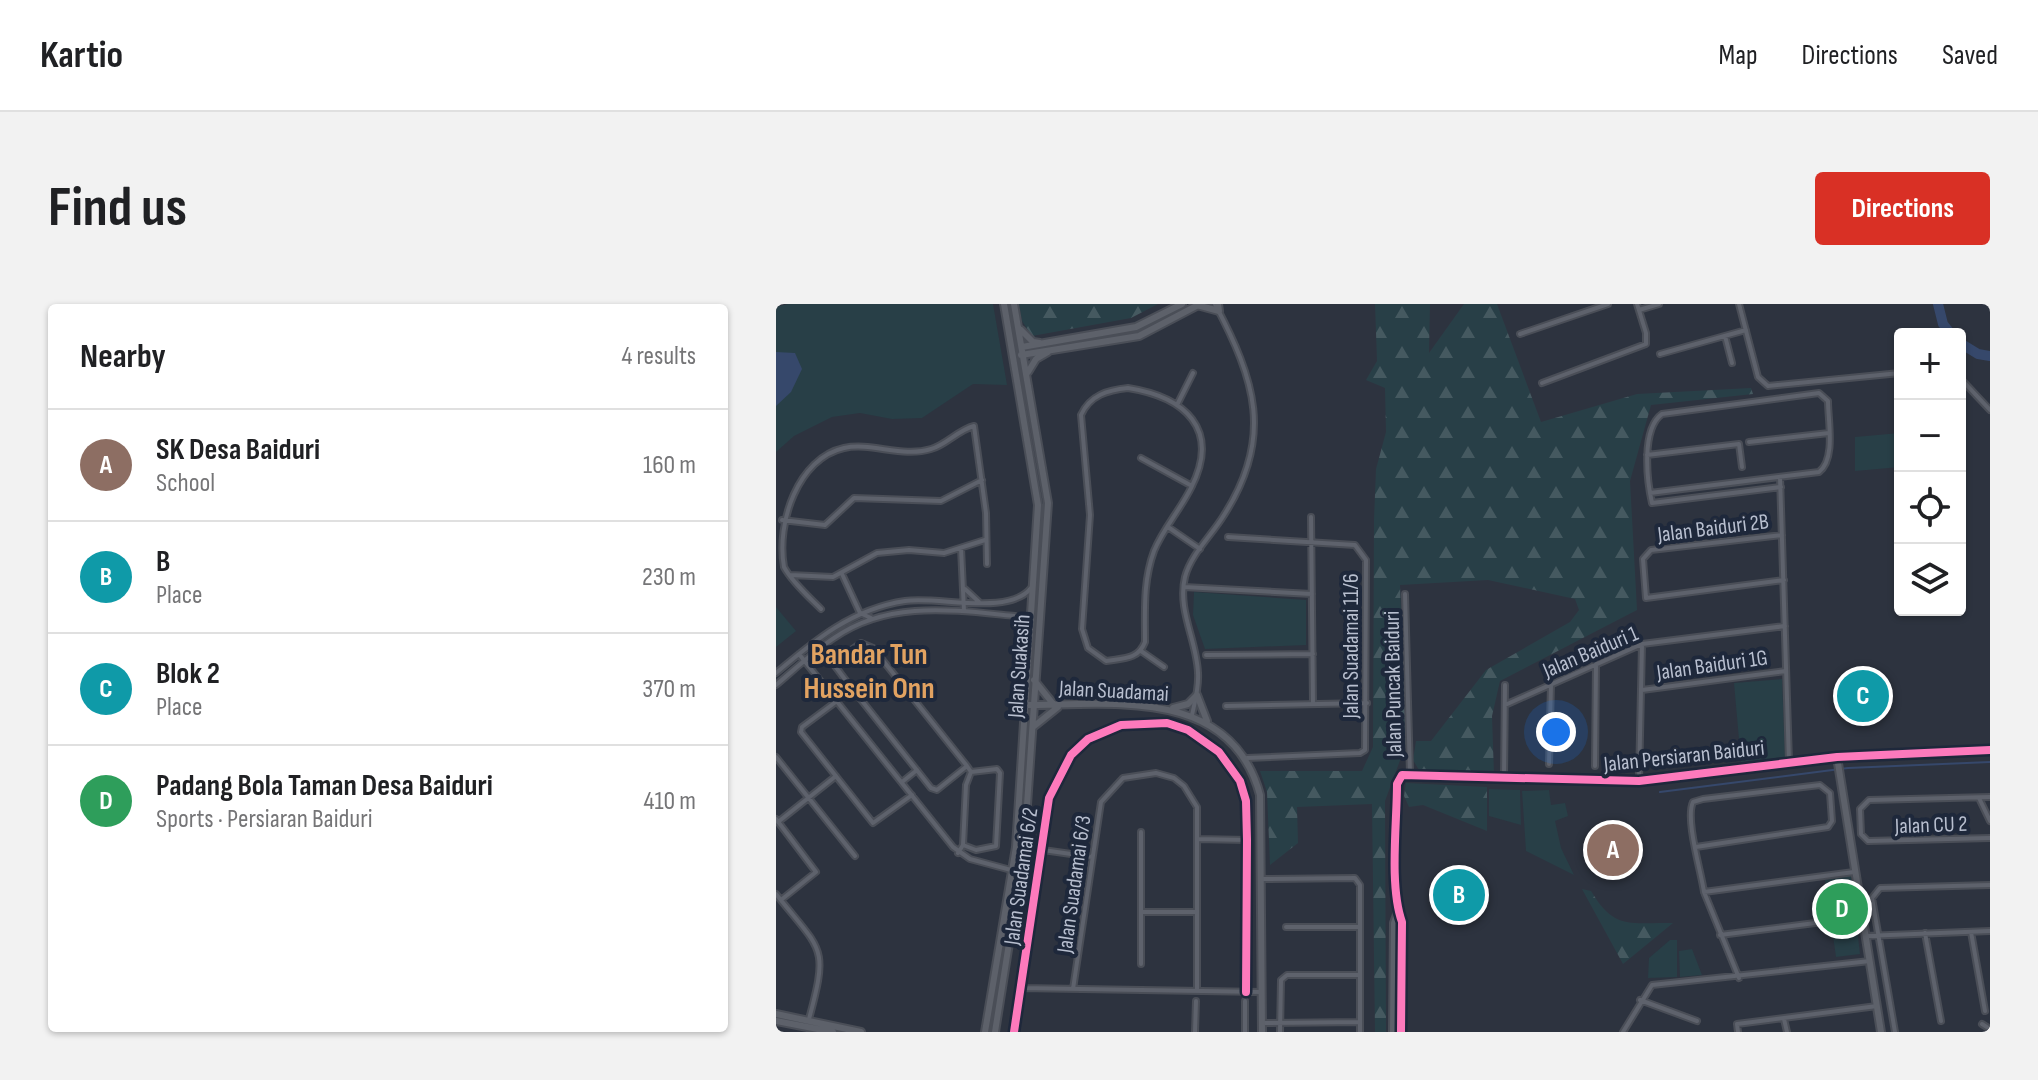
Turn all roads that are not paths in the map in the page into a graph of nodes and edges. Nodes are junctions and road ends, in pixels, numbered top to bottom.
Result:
1 (1004, 304) edge
2 (1014, 304) edge
3 (1182, 304) edge
4 (1608, 304) edge
5 (1659, 304) edge
6 (1739, 304) edge
7 (1199, 305) edge
8 (1217, 306) edge
9 (1598, 306) edge
10 (1638, 307) edge
11 (1019, 327) junction
12 (1742, 331) junction
13 (1520, 334) dead end
14 (1725, 336) junction
15 (1050, 347) junction
16 (1024, 351) junction
17 (1015, 352) junction
18 (1660, 354) dead end
19 (1732, 363) dead end
20 (1027, 373) junction
21 (1193, 373) dead end
22 (1894, 374) edge
23 (1542, 383) dead end
24 (1966, 384) edge
25 (1178, 404) junction
26 (1990, 410) edge
27 (1829, 433) junction
28 (1749, 442) dead end
29 (1647, 455) junction
30 (1141, 458) dead end
31 (1742, 467) dead end
32 (1780, 477) junction
33 (982, 480) junction
34 (1192, 486) junction
35 (1781, 487) junction
36 (1650, 493) junction
37 (1311, 517) dead end
38 (782, 520) junction
39 (1168, 527) junction
40 (1782, 535) junction
41 (1228, 537) dead end
42 (985, 540) junction
43 (1311, 542) junction
44 (961, 548) junction
45 (1200, 549) junction
46 (987, 564) dead end
47 (842, 574) junction
48 (790, 575) junction
49 (1784, 580) junction
50 (1032, 586) junction
51 (964, 587) junction
52 (1184, 587) junction
53 (1312, 594) junction
54 (1405, 594) dead end
55 (951, 600) junction
56 (965, 601) junction
57 (979, 602) junction
58 (854, 603) junction
59 (874, 608) junction
60 (821, 609) dead end
61 (964, 611) junction
62 (860, 613) junction
63 (873, 618) junction
64 (844, 620) junction
65 (1785, 626) junction
66 (1642, 644) junction
67 (1029, 645) junction
68 (1141, 651) junction
69 (799, 654) junction
70 (1313, 654) junction
71 (1206, 655) dead end
72 (805, 661) junction
73 (1596, 663) junction
74 (1164, 667) dead end
75 (1786, 671) junction
76 (776, 673) edge
77 (1034, 680) junction
78 (847, 682) junction
79 (1551, 684) junction
80 (776, 685) edge
81 (1505, 685) dead end
82 (1642, 690) junction
83 (832, 695) junction
84 (1197, 695) junction
85 (837, 701) junction
86 (1367, 703) junction
87 (1313, 704) junction
88 (1024, 705) junction
89 (1033, 705) junction
90 (1058, 705) junction
91 (1505, 705) junction
92 (1226, 706) dead end
93 (1171, 709) junction
94 (1192, 715) junction
95 (1209, 724) junction
96 (1031, 729) junction
97 (1990, 750) edge
98 (776, 757) edge
99 (1837, 757) junction
100 (1247, 758) junction
101 (1789, 762) junction
102 (1549, 764) dead end
103 (967, 766) junction
104 (1595, 766) dead end
105 (917, 770) junction
106 (971, 772) junction
107 (1410, 774) junction
108 (836, 776) junction
109 (1504, 779) junction
110 (1639, 781) junction
111 (902, 782) junction
112 (912, 795) junction
113 (1990, 797) edge
114 (809, 798) junction
115 (1979, 798) junction
116 (777, 821) edge
117 (1990, 821) edge
118 (1141, 832) dead end
119 (1990, 838) edge
120 (1197, 839) junction
121 (1247, 840) junction
122 (963, 845) junction
123 (1696, 847) junction
124 (1043, 850) junction
125 (958, 853) junction
126 (855, 856) dead end
127 (1092, 857) junction
128 (1013, 871) junction
129 (1854, 872) junction
130 (1263, 879) junction
131 (1990, 885) edge
132 (1704, 892) junction
133 (776, 894) edge
134 (781, 900) junction
135 (1141, 912) junction
136 (1197, 912) junction
137 (1398, 912) junction
138 (1823, 922) dead end
139 (1286, 927) dead end
140 (1360, 927) junction
141 (1990, 931) edge
142 (1971, 932) junction
143 (1925, 933) junction
144 (1720, 935) junction
145 (1879, 935) junction
146 (1865, 936) junction
147 (1870, 961) junction
148 (1141, 964) dead end
149 (1360, 975) junction
150 (1739, 978) junction
151 (1021, 988) junction
152 (1073, 989) junction
153 (1197, 991) junction
154 (1246, 992) junction
155 (1262, 992) junction
156 (1640, 1000) junction
157 (1196, 1001) dead end
158 (1245, 1001) dead end
159 (1877, 1006) junction
160 (1985, 1011) dead end
161 (776, 1014) edge
162 (1784, 1018) junction
163 (809, 1019) junction
164 (776, 1021) edge
165 (1697, 1021) dead end
166 (1941, 1021) dead end
167 (1360, 1022) junction
168 (1262, 1023) junction
169 (1280, 1023) junction
170 (1982, 1024) dead end
171 (1990, 1029) edge
172 (833, 1032) edge
173 (861, 1032) edge
174 (985, 1032) edge
175 (995, 1032) edge
176 (1014, 1032) edge
177 (1195, 1032) edge
178 (1245, 1032) edge
179 (1262, 1032) edge
180 (1280, 1032) edge
181 (1360, 1032) edge
182 (1393, 1032) edge
183 (1401, 1032) edge
184 (1623, 1032) edge
185 (1738, 1032) edge
186 (1787, 1032) edge
187 (1881, 1032) edge
188 (1895, 1032) edge

1 - 17 street, Jalan Suakasih
2 - 11 street, Jalan Suakasih
3 - 15 street
4 - 9 street
5 - 10 street
6 - 12 street
7 - 8 street
7 - 15 street
8 - 45 street
9 - 13 street
10 - 23 street
11 - 15 street
11 - 16 street, Jalan Suakasih
12 - 14 street
12 - 22 street
14 - 18 street
14 - 19 street
15 - 16 street
15 - 20 street
16 - 17 street
16 - 20 street, Jalan Suakasih
17 - 50 street, Jalan Suakasih
20 - 77 street, Jalan Suakasih
21 - 25 street
24 - 26 street
25 - 34 street
25 - 68 street
27 - 28 street
27 - 29 street
27 - 32 street
29 - 31 street
29 - 36 street
30 - 34 street
32 - 35 street
32 - 36 street
33 - 38 street
33 - 38 street
33 - 42 street
34 - 39 street
35 - 36 street
35 - 40 street
37 - 43 street
38 - 48 street
39 - 45 street
39 - 68 street
40 - 49 street
40 - 49 street, Jalan Baiduri 2B
41 - 43 street
42 - 44 street
42 - 46 street
43 - 53 street
43 - 86 street, Jalan Suadamai 11/6
44 - 47 street
44 - 51 street
45 - 52 street
47 - 48 street
47 - 58 street
48 - 60 street
49 - 65 street
50 - 57 street
50 - 67 street, Jalan Suakasih
51 - 55 street
51 - 56 street
51 - 57 street
52 - 53 street
52 - 84 street
53 - 70 street
54 - 107 street, Jalan Puncak Baiduri
55 - 56 street
55 - 59 street
56 - 57 street
56 - 61 street
58 - 59 street
58 - 62 street
58 - 64 street
59 - 62 street
61 - 63 street
61 - 67 street
62 - 63 street
62 - 64 street
63 - 72 street
64 - 69 street
65 - 66 street, Jalan Baiduri 1
65 - 75 street
66 - 73 street, Jalan Baiduri 1
66 - 82 street
67 - 88 street, Jalan Suakasih
68 - 74 street
69 - 72 street
69 - 76 street
70 - 71 street
70 - 87 street
72 - 80 street
72 - 83 street
73 - 79 street, Jalan Baiduri 1
73 - 104 street
75 - 82 street, Jalan Baiduri 1G
75 - 101 street
77 - 89 street, Jalan Suakasih
77 - 90 street
78 - 83 street
78 - 103 street
78 - 105 street
79 - 91 street, Jalan Baiduri 1
79 - 102 street
81 - 91 street
82 - 110 street
83 - 85 street
84 - 93 street
84 - 94 street
84 - 95 street
85 - 108 street
85 - 111 street
86 - 87 street
86 - 100 street, Jalan Suadamai 11/6
87 - 92 street
88 - 89 street, Jalan Suadamai
88 - 128 street, Jalan Suakasih
89 - 90 street, Jalan Suadamai
89 - 96 street, Jalan Suakasih
90 - 93 street, Jalan Suadamai
90 - 96 street
91 - 109 street
93 - 94 street, Jalan Suadamai
94 - 95 street, Jalan Suadamai
95 - 100 street, Jalan Suadamai
96 - 175 street, Jalan Suakasih
97 - 99 street
98 - 114 street
99 - 101 street, Jalan Persiaran Baiduri
99 - 129 street
100 - 130 street, Jalan Suadamai
101 - 110 street, Jalan Persiaran Baiduri
103 - 105 street
103 - 106 street
105 - 111 street
106 - 122 street
106 - 122 street
107 - 109 street, Jalan Persiaran Baiduri
107 - 137 street
108 - 112 street
108 - 114 street
109 - 110 street, Jalan Persiaran Baiduri
111 - 112 street
112 - 125 street
113 - 115 street
114 - 116 street
114 - 126 street
115 - 117 street
115 - 119 street, Jalan CU 2
116 - 134 street
118 - 135 street
120 - 121 street
120 - 127 street, Jalan Suadamai 6/3
120 - 136 street, Jalan Suadamai 6/3
121 - 124 street, Jalan Suadamai 6/2
121 - 154 street, Jalan Suadamai 6/2
122 - 125 street
123 - 123 street
123 - 132 street
124 - 127 street
124 - 151 street, Jalan Suadamai 6/2
125 - 128 street
127 - 152 street, Jalan Suadamai 6/3
128 - 174 street, Jalan Suakasih
129 - 132 street
129 - 146 street
130 - 140 street
130 - 155 street, Jalan Suadamai
131 - 145 street
132 - 144 street
133 - 134 street
134 - 163 street
135 - 136 street
135 - 148 street
136 - 153 street, Jalan Suadamai 6/3
137 - 182 street
137 - 183 street
138 - 144 street
139 - 140 street
140 - 149 street
141 - 142 street
142 - 143 street
142 - 160 street
143 - 145 street
143 - 166 street
144 - 150 street
145 - 146 street
145 - 188 street
146 - 147 street
147 - 150 street
147 - 159 street
149 - 167 street
149 - 169 street
150 - 156 street
151 - 152 street
151 - 176 street, Jalan Suadamai 6/2
152 - 153 street
153 - 154 street
154 - 155 street
155 - 168 street, Jalan Suadamai
156 - 165 street
156 - 184 street
157 - 177 street
158 - 178 street
159 - 162 street
159 - 187 street
161 - 163 street
162 - 185 street
162 - 186 street
163 - 173 street
164 - 172 street
167 - 169 street
167 - 181 street
168 - 169 street
168 - 179 street, Jalan Suadamai
169 - 180 street
170 - 171 street

